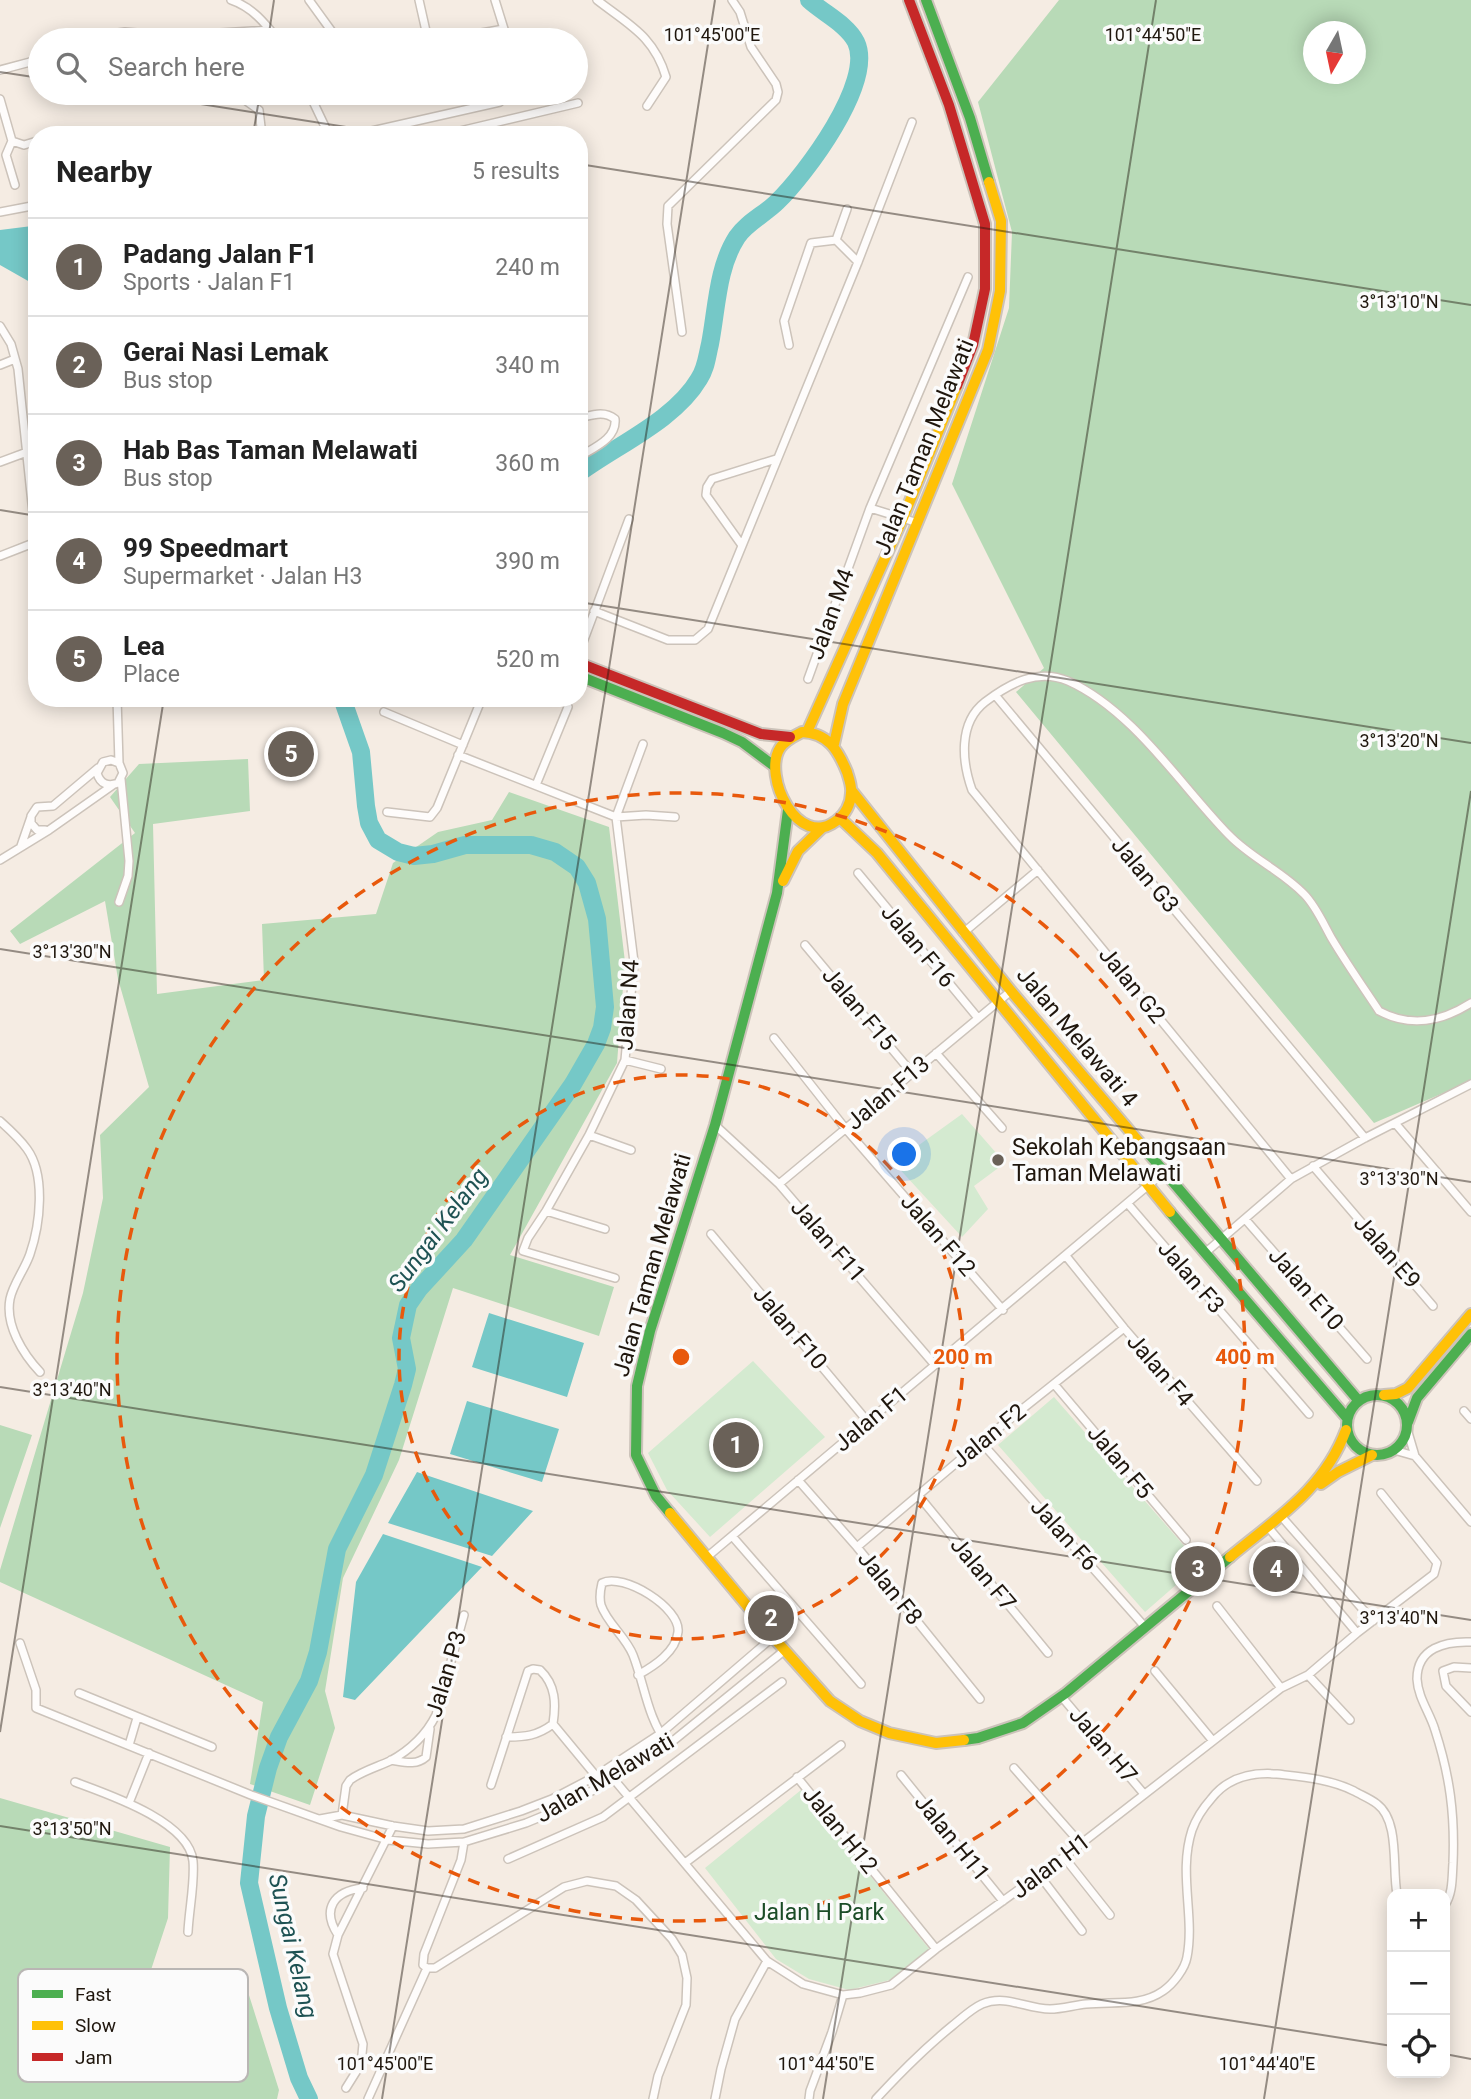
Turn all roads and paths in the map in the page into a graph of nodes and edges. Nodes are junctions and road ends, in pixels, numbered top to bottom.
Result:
1 (231, 0) edge
2 (309, 0) edge
3 (419, 0) edge
4 (495, 0) edge
5 (597, 0) edge
6 (732, 0) edge
7 (909, 0) edge
8 (926, 0) edge
9 (268, 28) edge
10 (329, 28) edge
11 (425, 28) edge
12 (504, 28) edge
13 (28, 63) edge
14 (0, 70) edge
15 (0, 99) edge
16 (252, 105) edge
17 (315, 105) edge
18 (489, 105) edge
19 (570, 105) edge
20 (647, 106) dead end
21 (912, 122) dead end
22 (261, 126) edge
23 (325, 126) edge
24 (413, 126) edge
25 (481, 126) edge
26 (12, 141) junction
27 (28, 144) edge
28 (15, 185) dead end
29 (28, 207) edge
30 (847, 209) dead end
31 (0, 212) edge
32 (836, 240) junction
33 (858, 262) junction
34 (968, 277) dead end
35 (0, 326) edge
36 (682, 332) dead end
37 (789, 345) dead end
38 (15, 359) junction
39 (0, 365) edge
40 (588, 416) edge
41 (588, 451) edge
42 (27, 452) junction
43 (776, 459) junction
44 (0, 462) edge
45 (28, 462) edge
46 (870, 508) junction
47 (903, 518) junction
48 (629, 519) dead end
49 (918, 523) junction
50 (741, 544) junction
51 (28, 545) edge
52 (0, 556) edge
53 (594, 611) junction
54 (588, 624) edge
55 (588, 667) edge
56 (808, 679) dead end
57 (588, 680) edge
58 (995, 695) junction
59 (117, 707) edge
60 (478, 707) edge
61 (568, 707) dead end
62 (384, 712) dead end
63 (807, 732) junction
64 (790, 737) junction
65 (643, 744) dead end
66 (834, 744) junction
67 (463, 745) junction
68 (458, 755) junction
69 (119, 763) junction
70 (774, 766) junction
71 (98, 768) junction
72 (121, 778) junction
73 (113, 785) junction
74 (536, 785) junction
75 (852, 790) junction
76 (54, 806) junction
77 (788, 810) junction
78 (387, 812) dead end
79 (31, 816) junction
80 (616, 817) junction
81 (675, 817) dead end
82 (841, 819) junction
83 (61, 821) junction
84 (823, 827) junction
85 (49, 830) junction
86 (21, 846) junction
87 (0, 860) edge
88 (1038, 870) junction
89 (858, 873) dead end
90 (777, 893) junction
91 (119, 902) dead end
92 (964, 933) junction
93 (805, 945) dead end
94 (1011, 991) junction
95 (998, 1002) junction
96 (1471, 1003) edge
97 (978, 1018) junction
98 (774, 1038) dead end
99 (936, 1053) junction
100 (625, 1060) junction
101 (661, 1069) dead end
102 (912, 1073) junction
103 (1471, 1084) edge
104 (0, 1121) edge
105 (1395, 1122) junction
106 (715, 1125) junction
107 (845, 1128) junction
108 (1002, 1128) dead end
109 (589, 1135) junction
110 (1365, 1138) junction
111 (631, 1150) dead end
112 (1313, 1166) junction
113 (1164, 1172) junction
114 (1291, 1179) junction
115 (779, 1184) junction
116 (1148, 1186) junction
117 (1128, 1204) junction
118 (546, 1211) junction
119 (1471, 1212) edge
120 (1245, 1219) junction
121 (605, 1229) dead end
122 (711, 1234) dead end
123 (1221, 1240) junction
124 (1205, 1253) junction
125 (1066, 1256) junction
126 (615, 1278) dead end
127 (0, 1298) edge
128 (10, 1299) junction
129 (1433, 1306) dead end
130 (1003, 1310) junction
131 (1471, 1314) edge
132 (1124, 1328) junction
133 (1471, 1334) edge
134 (1367, 1359) dead end
135 (934, 1364) junction
136 (40, 1372) dead end
137 (1054, 1384) junction
138 (1384, 1395) junction
139 (1358, 1400) junction
140 (1464, 1411) dead end
141 (1309, 1414) dead end
142 (1471, 1419) edge
143 (868, 1422) junction
144 (1346, 1424) junction
145 (1408, 1426) junction
146 (981, 1442) junction
147 (1394, 1450) junction
148 (1372, 1455) junction
149 (1415, 1456) junction
150 (798, 1480) junction
151 (1257, 1481) dead end
152 (1381, 1493) dead end
153 (918, 1495) junction
154 (1299, 1500) junction
155 (1281, 1516) junction
156 (1471, 1522) edge
157 (1268, 1527) junction
158 (732, 1536) junction
159 (1186, 1540) dead end
160 (857, 1547) junction
161 (707, 1557) junction
162 (1217, 1606) dead end
163 (464, 1615) dead end
164 (1373, 1621) junction
165 (1146, 1628) junction
166 (1357, 1633) junction
167 (773, 1637) junction
168 (1471, 1642) edge
169 (20, 1643) dead end
170 (785, 1650) junction
171 (1048, 1653) dead end
172 (1471, 1668) edge
173 (1155, 1671) dead end
174 (638, 1675) junction
175 (1308, 1675) junction
176 (782, 1682) dead end
177 (861, 1684) dead end
178 (1281, 1688) junction
179 (79, 1693) dead end
180 (1061, 1696) junction
181 (980, 1699) dead end
182 (1471, 1712) edge
183 (137, 1718) junction
184 (1350, 1720) dead end
185 (553, 1724) junction
186 (430, 1728) junction
187 (660, 1734) junction
188 (506, 1737) junction
189 (1213, 1741) junction
190 (129, 1745) junction
191 (668, 1745) junction
192 (841, 1745) dead end
193 (212, 1747) dead end
194 (149, 1753) junction
195 (391, 1760) junction
196 (1014, 1768) dead end
197 (606, 1770) junction
198 (901, 1775) dead end
199 (596, 1776) junction
200 (797, 1777) junction
201 (613, 1779) junction
202 (75, 1782) dead end
203 (491, 1786) dead end
204 (1144, 1794) junction
205 (629, 1797) junction
206 (130, 1804) junction
207 (342, 1815) junction
208 (319, 1819) junction
209 (393, 1826) junction
210 (388, 1840) junction
211 (464, 1842) junction
212 (1081, 1844) junction
213 (1064, 1857) junction
214 (508, 1859) dead end
215 (685, 1863) junction
216 (1040, 1876) junction
217 (363, 1888) junction
218 (1396, 1889) edge
219 (1450, 1890) edge
220 (1003, 1901) junction
221 (1110, 1915) dead end
222 (1082, 1931) dead end
223 (187, 1932) dead end
224 (338, 1935) junction
225 (936, 1948) junction
226 (767, 1961) junction
227 (427, 1968) junction
228 (843, 1995) junction
229 (346, 2088) dead end
230 (368, 2099) edge
231 (653, 2099) edge
232 (715, 2099) edge
233 (809, 2099) edge
234 (876, 2099) edge

1 - 9 street
2 - 10 street
3 - 11 street
4 - 12 street
5 - 20 street
6 - 36 street
7 - 47 main road, Jalan Taman Melawati
8 - 49 main road, Jalan Taman Melawati
13 - 14 street
15 - 26 street
16 - 22 street
17 - 23 street
18 - 24 street
19 - 25 street
21 - 33 street
26 - 27 street
26 - 28 street
29 - 31 street
30 - 32 street
32 - 33 street
32 - 37 street
33 - 43 street
34 - 46 street, Jalan M4
35 - 38 street
38 - 39 street
38 - 42 street
40 - 41 street
42 - 44 street
42 - 45 street
43 - 50 street
43 - 50 street
46 - 47 street
46 - 56 street, Jalan M4
47 - 49 street
47 - 63 main road, Jalan Taman Melawati
48 - 53 street
49 - 66 main road, Jalan Taman Melawati
50 - 53 street
51 - 52 street
53 - 54 street
55 - 64 main road
57 - 70 main road
58 - 88 street, Jalan G2
58 - 96 street
58 - 110 street, Jalan G3
59 - 69 street
60 - 67 street
61 - 74 street
62 - 67 street
63 - 64 main road
63 - 66 main road
64 - 70 main road
65 - 80 street
66 - 75 main road
67 - 68 street
68 - 74 street
68 - 78 street
69 - 71 street
69 - 72 street
70 - 77 main road
71 - 73 street
71 - 76 street
72 - 73 street
72 - 91 street
73 - 83 street
74 - 80 street
75 - 82 main road
75 - 92 main road, Jalan Melawati 4
76 - 79 street
76 - 83 street
77 - 84 main road
77 - 90 main road, Jalan Taman Melawati
79 - 85 street
79 - 86 street
80 - 81 street
80 - 100 street, Jalan N4
82 - 84 main road
82 - 95 main road, Jalan Melawati 4
83 - 85 street
84 - 90 main road, Jalan Taman Melawati
85 - 86 street
86 - 87 street
88 - 92 street
88 - 114 street, Jalan G2
89 - 97 street, Jalan F16
90 - 106 main road, Jalan Taman Melawati
92 - 94 main road, Jalan Melawati 4
93 - 102 street, Jalan F15
94 - 95 street, Jalan F13
94 - 113 main road, Jalan Melawati 4
95 - 97 street, Jalan F13
95 - 116 main road, Jalan Melawati 4
97 - 99 street, Jalan F13
98 - 107 street, Jalan F12
99 - 102 street, Jalan F13
99 - 108 street
100 - 101 street
100 - 109 street, Jalan N4
102 - 107 street, Jalan F13
103 - 105 street
104 - 128 street
105 - 110 street
105 - 119 street
106 - 115 street, Jalan F11
106 - 161 main road, Jalan Taman Melawati
107 - 115 street, Jalan F13
107 - 130 street, Jalan F12
109 - 111 street
109 - 118 street, Jalan N4
110 - 112 street
112 - 114 street
112 - 129 street, Jalan E9
113 - 116 street, Jalan F1
113 - 123 main road, Jalan Melawati 4
114 - 120 street
115 - 135 street, Jalan F11
116 - 117 street, Jalan F1
116 - 124 main road, Jalan Melawati 4
117 - 125 street, Jalan F1
117 - 141 street, Jalan F3
118 - 121 street
118 - 126 street, Jalan N4
120 - 123 street
120 - 134 street, Jalan E10
122 - 143 street, Jalan F10
123 - 124 street
123 - 139 main road, Jalan Melawati 4
124 - 144 main road, Jalan Melawati 4
125 - 130 street, Jalan F1
125 - 132 street, Jalan F4
127 - 128 street
128 - 136 street
130 - 135 street, Jalan F1
131 - 138 main road
132 - 137 street, Jalan F2
132 - 151 street, Jalan F4
133 - 145 main road
135 - 143 street, Jalan F1
137 - 146 street, Jalan F2
137 - 159 street, Jalan F5
138 - 139 main road
138 - 145 main road
139 - 144 main road
140 - 142 street
143 - 150 street, Jalan F1
144 - 148 main road
144 - 154 main road, Jalan Taman Melawati
145 - 147 main road
145 - 149 street
146 - 153 street, Jalan F2
146 - 165 street, Jalan F6
147 - 148 main road
147 - 149 street
148 - 154 main road, Jalan Taman Melawati
149 - 156 street
150 - 158 street, Jalan F1
150 - 160 street, Jalan F8
152 - 164 street, Jalan H1
153 - 160 street, Jalan F2
153 - 171 street, Jalan F7
154 - 155 main road, Jalan Taman Melawati
155 - 157 main road, Jalan Taman Melawati
155 - 164 street
157 - 165 main road, Jalan Taman Melawati
157 - 166 street
158 - 161 street, Jalan F1
158 - 177 street
160 - 181 street, Jalan F8
161 - 167 main road, Jalan Taman Melawati
162 - 178 street
163 - 186 street, Jalan P3
164 - 166 street, Jalan H1
165 - 180 main road, Jalan Taman Melawati
166 - 175 street, Jalan H1
167 - 170 main road, Jalan Taman Melawati
167 - 187 street, Jalan Melawati
168 - 219 street
169 - 190 street, Jalan Melawati
170 - 180 main road, Jalan Taman Melawati
170 - 191 street, Jalan Melawati
172 - 182 street
173 - 189 street
174 - 174 street
174 - 187 street
175 - 178 street, Jalan H1
175 - 184 street
176 - 205 street
178 - 189 street, Jalan H1
179 - 183 street
180 - 204 street, Jalan H7
183 - 190 street
183 - 193 street
185 - 188 street
185 - 188 street
185 - 199 street
186 - 195 street, Jalan P3
186 - 195 street
187 - 191 street
187 - 197 street, Jalan Melawati
188 - 203 street
189 - 204 street, Jalan H1
190 - 194 street, Jalan Melawati
191 - 201 street, Jalan Melawati
192 - 200 street
194 - 206 street
194 - 208 street, Jalan Melawati
195 - 207 street, Jalan P3
196 - 212 street
197 - 199 street, Jalan Melawati
197 - 201 street, Jalan H1
198 - 220 street, Jalan H11
199 - 209 street, Jalan Melawati
200 - 215 street
200 - 225 street, Jalan H12
201 - 205 street, Jalan H1
201 - 211 street, Jalan Melawati
202 - 206 street
204 - 212 street, Jalan H1
205 - 214 street
205 - 215 street, Jalan H1
206 - 223 street
207 - 208 street, Jalan Melawati
207 - 209 street, Jalan Melawati
208 - 210 street, Jalan Melawati
209 - 210 street
210 - 211 street, Jalan Melawati
210 - 217 street
211 - 227 street
212 - 213 street, Jalan H1
213 - 216 street, Jalan H1
213 - 221 street
215 - 226 street, Jalan H1
216 - 220 street, Jalan H1
216 - 222 street
217 - 224 street
217 - 224 street
218 - 234 street
220 - 225 street, Jalan H1
224 - 229 street
225 - 228 street, Jalan H1
226 - 228 street, Jalan H1
226 - 232 street
227 - 230 street
227 - 231 street
228 - 233 street

